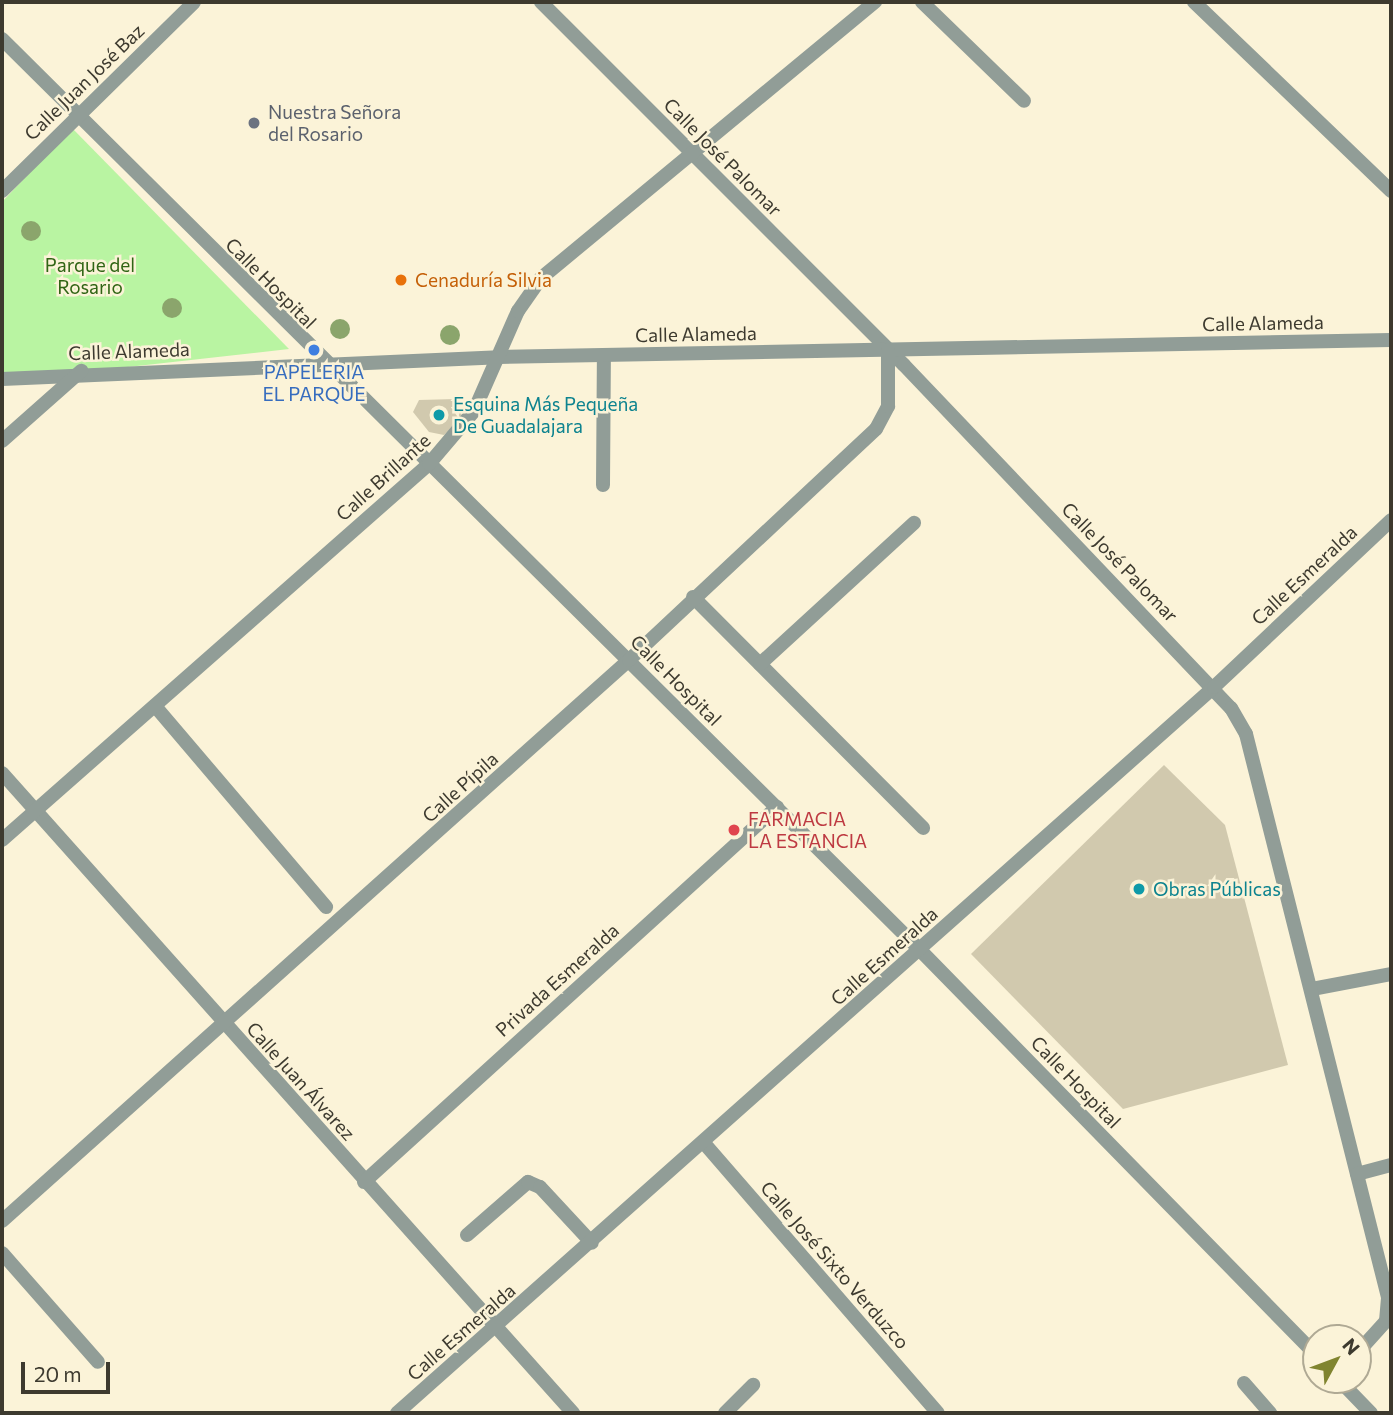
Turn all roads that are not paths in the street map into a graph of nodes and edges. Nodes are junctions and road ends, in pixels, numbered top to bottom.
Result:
1 (194, 2) edge
2 (541, 2) edge
3 (875, 2) edge
4 (922, 2) edge
5 (1194, 2) edge
6 (2, 39) edge
7 (1024, 100) dead end
8 (77, 114) junction
9 (690, 151) junction
10 (2, 191) edge
11 (1391, 191) edge
12 (1391, 340) edge
13 (888, 350) junction
14 (604, 355) junction
15 (499, 358) junction
16 (323, 363) junction
17 (81, 371) junction
18 (2, 379) edge
19 (2, 441) edge
20 (429, 464) junction
21 (603, 485) dead end
22 (1391, 520) edge
23 (914, 523) dead end
24 (693, 597) junction
25 (629, 660) junction
26 (760, 664) junction
27 (1214, 687) junction
28 (155, 706) junction
29 (2, 773) edge
30 (777, 807) junction
31 (35, 811) junction
32 (923, 828) dead end
33 (2, 840) edge
34 (326, 907) dead end
35 (920, 950) junction
36 (1391, 974) edge
37 (1312, 989) junction
38 (224, 1025) junction
39 (704, 1143) junction
40 (1391, 1165) edge
41 (1357, 1174) junction
42 (364, 1181) junction
43 (2, 1221) edge
44 (467, 1235) dead end
45 (592, 1243) junction
46 (2, 1253) edge
47 (1390, 1304) edge
48 (495, 1329) junction
49 (1372, 1336) edge
50 (1302, 1340) edge
51 (98, 1362) dead end
52 (1244, 1383) dead end
53 (754, 1385) dead end
54 (1353, 1394) edge
55 (397, 1413) edge
56 (573, 1413) edge
57 (725, 1413) edge
58 (938, 1413) edge
59 (1270, 1413) edge
60 (1371, 1413) edge

1 - 8 street, Calle Juan José Baz
2 - 9 street, Calle José Palomar
3 - 9 street, Calle Brillante
4 - 7 street
5 - 11 street
6 - 8 street, Calle Hospital
8 - 10 street, Calle Juan José Baz
8 - 16 street, Calle Hospital
9 - 13 street, Calle José Palomar
9 - 15 street, Calle Brillante
12 - 13 street, Calle Alameda
13 - 14 street, Calle Alameda
13 - 24 street, Calle Pípila
13 - 27 street, Calle José Palomar
14 - 15 street, Calle Alameda
14 - 21 street
15 - 16 street, Calle Alameda
15 - 20 street, Calle Brillante
16 - 17 street, Calle Alameda
16 - 20 street, Calle Hospital
17 - 18 street, Calle Alameda
17 - 19 street
20 - 25 street, Calle Hospital
20 - 28 street, Calle Brillante
22 - 27 street, Calle Esmeralda
23 - 26 street
24 - 25 street, Calle Pípila
24 - 26 street
25 - 30 street, Calle Hospital
25 - 38 street, Calle Pípila
26 - 32 street
27 - 35 street, Calle Esmeralda
27 - 37 street, Calle José Palomar
28 - 31 street, Calle Brillante
28 - 34 street
29 - 31 street, Calle Juan Álvarez
30 - 35 street, Calle Hospital
30 - 42 street, Privada Esmeralda
31 - 33 street, Calle Brillante
31 - 38 street, Calle Juan Álvarez
35 - 39 street, Calle Esmeralda
35 - 50 street, Calle Hospital
36 - 37 street
37 - 41 street, Calle José Palomar
38 - 42 street, Calle Juan Álvarez
38 - 43 street, Calle Pípila
39 - 45 street, Calle Esmeralda
39 - 58 street, Calle José Sixto Verduzco
40 - 41 street
41 - 47 street, Calle José Palomar
42 - 48 street, Calle Juan Álvarez
44 - 45 street
45 - 48 street, Calle Esmeralda
46 - 51 street
47 - 49 street
48 - 55 street, Calle Esmeralda
48 - 56 street, Calle Juan Álvarez
52 - 59 street
53 - 57 street
54 - 60 street

